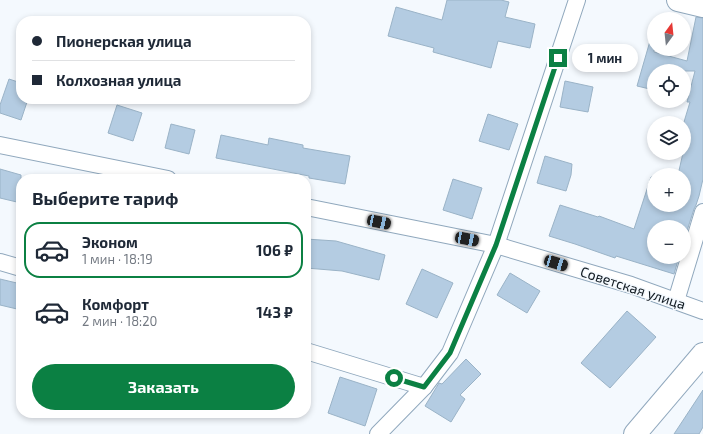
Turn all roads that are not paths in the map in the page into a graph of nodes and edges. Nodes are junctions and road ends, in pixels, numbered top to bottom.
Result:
1 (576, 0) edge
2 (678, 0) edge
3 (703, 6) edge
4 (0, 145) edge
5 (143, 174) edge
6 (311, 208) edge
7 (703, 212) edge
8 (496, 245) junction
9 (0, 262) edge
10 (16, 267) edge
11 (676, 301) junction
12 (703, 311) edge
13 (311, 353) edge
14 (703, 354) edge
15 (424, 387) junction
16 (378, 434) edge
17 (635, 434) edge

1 - 8 street
2 - 3 main road
4 - 5 street
6 - 8 street, Советская улица
7 - 11 street
8 - 11 street, Советская улица
8 - 15 street
9 - 10 street
11 - 12 street, Советская улица
13 - 15 street
14 - 17 main road
15 - 16 street

